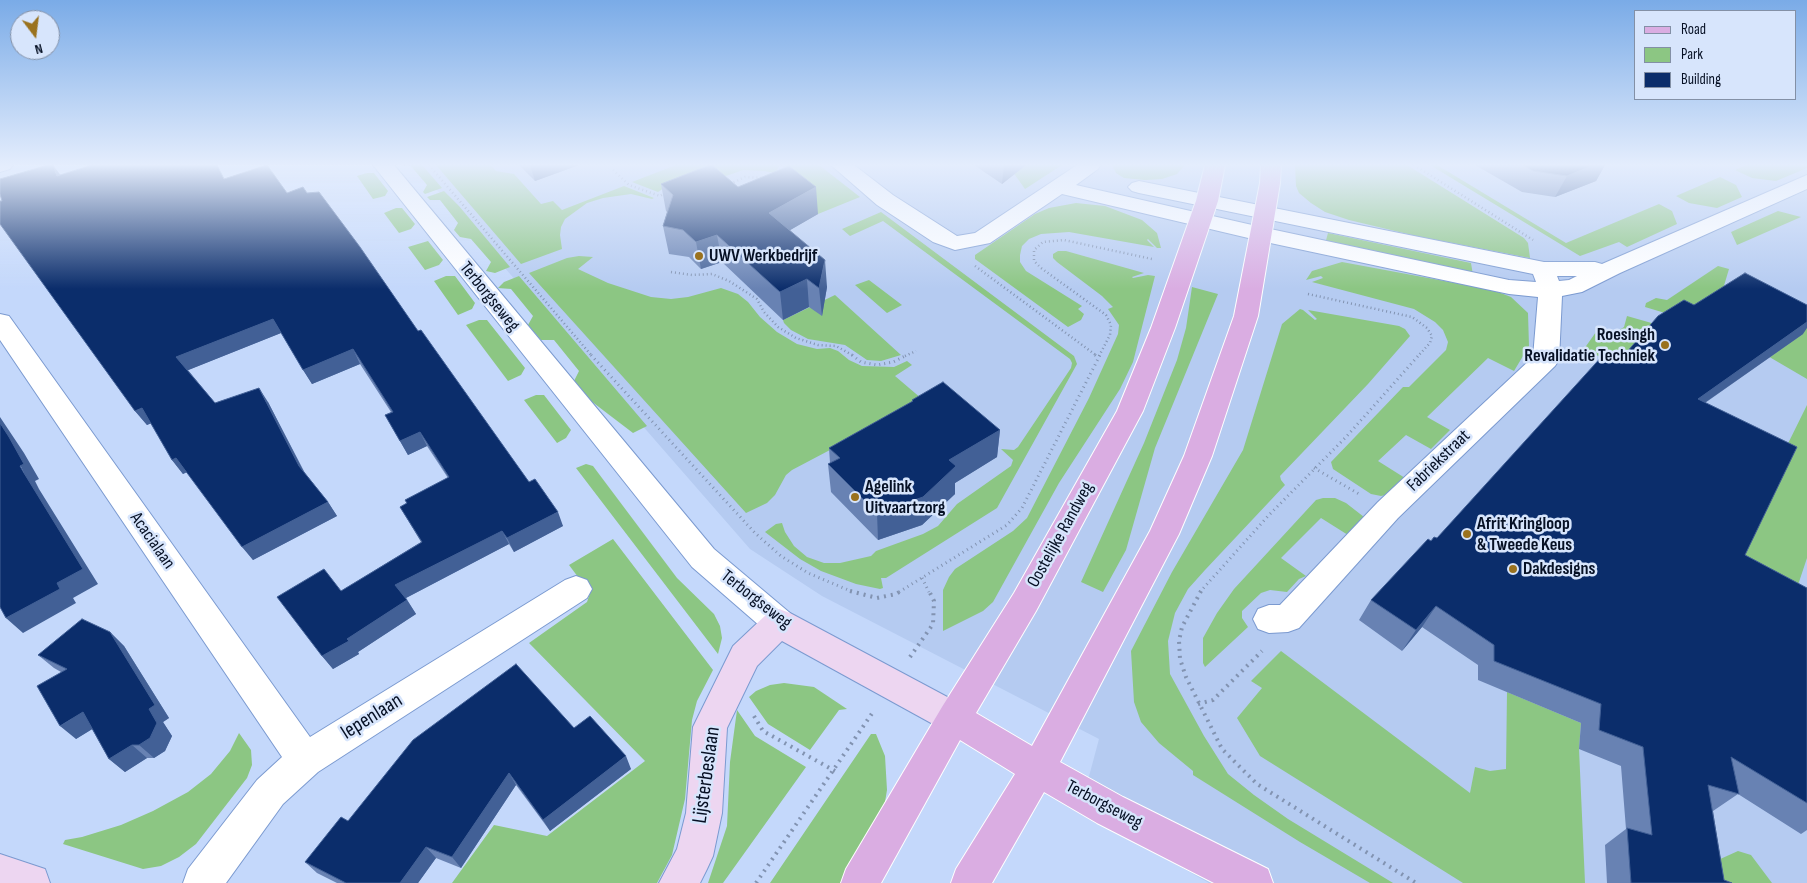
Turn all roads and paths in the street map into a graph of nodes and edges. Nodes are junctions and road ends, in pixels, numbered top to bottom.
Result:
1 (417, 206) edge
2 (464, 206) edge
3 (894, 206) edge
4 (1029, 206) edge
5 (1180, 206) edge
6 (1193, 206) edge
7 (1205, 206) edge
8 (1266, 206) edge
9 (1480, 206) edge
10 (1751, 206) edge
11 (1204, 210) junction
12 (1263, 223) junction
13 (955, 244) junction
14 (1152, 259) dead end
15 (671, 272) dead end
16 (1547, 279) junction
17 (1308, 294) dead end
18 (0, 322) edge
19 (916, 351) dead end
20 (1099, 358) junction
21 (1314, 468) junction
22 (1388, 510) junction
23 (922, 578) junction
24 (576, 589) dead end
25 (1279, 619) joint
26 (779, 623) junction
27 (732, 682) junction
28 (891, 684) junction
29 (1198, 704) junction
30 (954, 718) junction
31 (305, 760) junction
32 (1038, 769) junction
33 (834, 770) junction
34 (0, 873) edge
35 (31, 883) edge
36 (202, 883) edge
37 (678, 883) edge
38 (756, 883) edge
39 (860, 883) edge
40 (970, 883) edge
41 (1254, 883) edge
42 (1416, 883) edge

1 - 26 street, Terborgseweg
2 - 23 path
3 - 13 street
4 - 13 street
5 - 11 street
6 - 11 street
7 - 11 main road, Oostelijke Randweg
8 - 12 main road
9 - 16 path
10 - 16 street
11 - 12 street
11 - 30 main road, Oostelijke Randweg
12 - 16 street
12 - 32 main road
13 - 20 path
14 - 20 path
15 - 19 path
16 - 22 street, Fabriekstraat
17 - 21 path
18 - 31 street, Acacialaan
20 - 23 path
21 - 22 path
21 - 29 path
22 - 25 street, Fabriekstraat
23 - 28 path
24 - 31 street, Iepenlaan
25 - 29 path
26 - 27 street, Lijsterbeslaan
26 - 28 street, Terborgseweg
27 - 33 path
27 - 37 street, Lijsterbeslaan
28 - 30 street, Terborgseweg
28 - 33 path
29 - 42 path
30 - 32 main road, Terborgseweg
30 - 39 main road, Oostelijke Randweg
31 - 36 street, Iepenlaan
32 - 40 main road
32 - 41 main road, Terborgseweg
33 - 38 path
34 - 35 street

